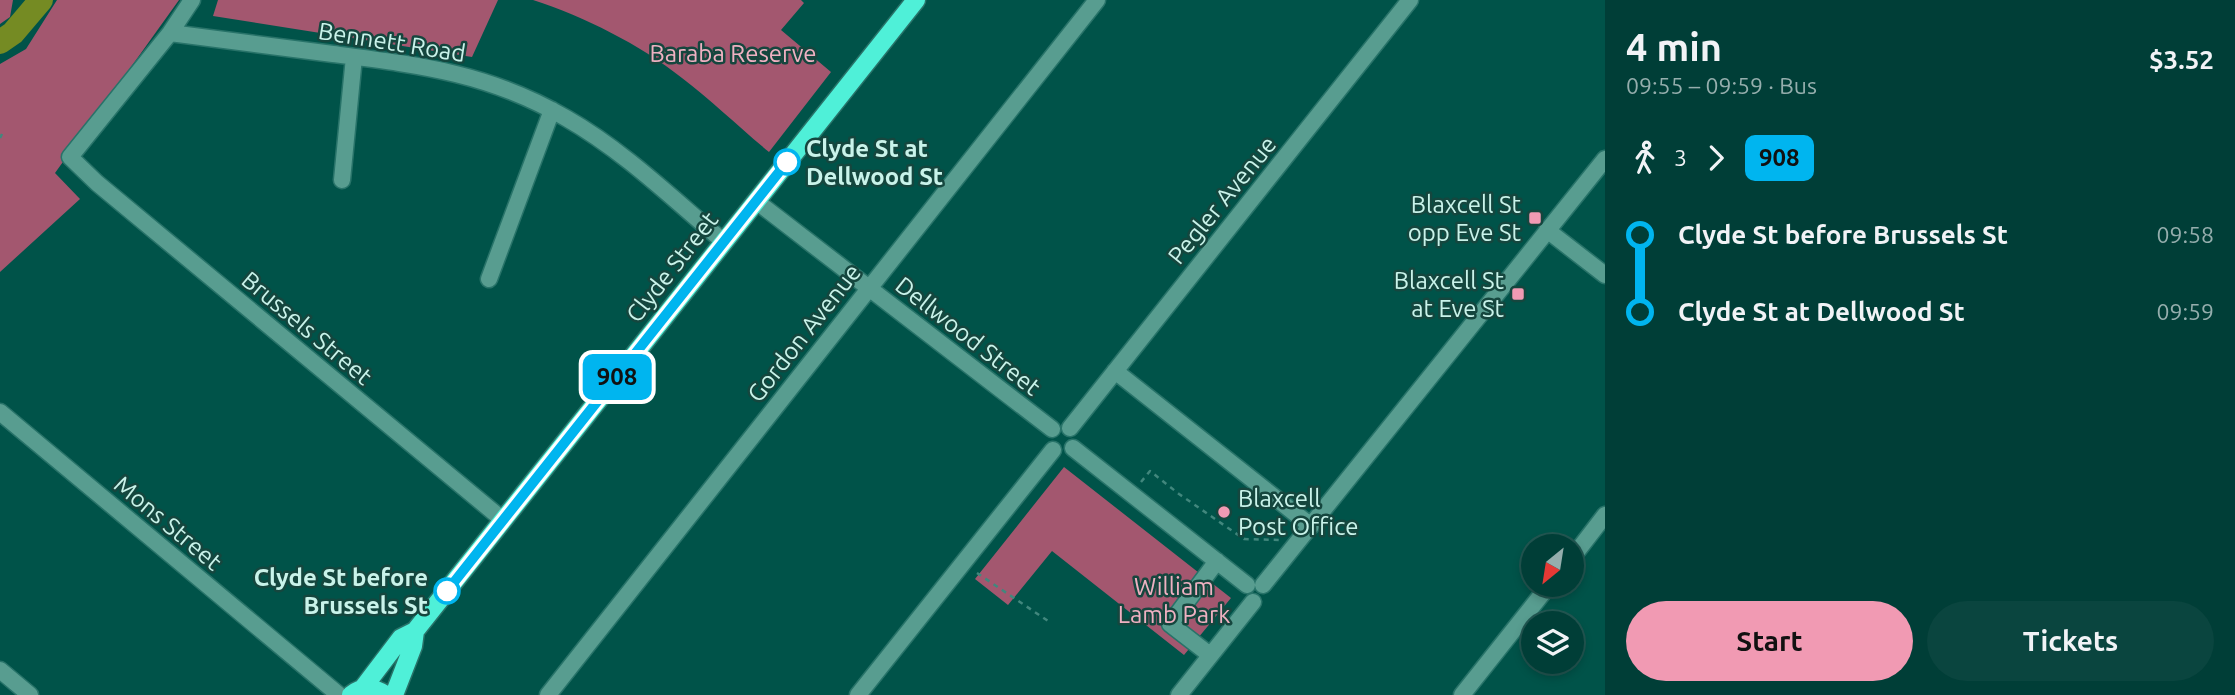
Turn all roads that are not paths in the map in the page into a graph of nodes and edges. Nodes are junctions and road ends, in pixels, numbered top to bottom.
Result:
1 (192, 0) edge
2 (916, 0) edge
3 (1097, 0) edge
4 (1410, 0) edge
5 (170, 33) junction
6 (354, 57) junction
7 (552, 110) junction
8 (1605, 159) edge
9 (342, 180) dead end
10 (757, 201) junction
11 (1547, 230) junction
12 (724, 243) junction
13 (1605, 275) edge
14 (489, 279) dead end
15 (868, 288) junction
16 (1115, 371) junction
17 (0, 412) edge
18 (1070, 428) junction
19 (1052, 429) junction
20 (1073, 447) junction
21 (1053, 450) junction
22 (1605, 516) edge
23 (503, 520) junction
24 (1311, 526) junction
25 (1584, 543) edge
26 (1217, 561) junction
27 (1247, 585) junction
28 (1263, 585) junction
29 (1540, 597) edge
30 (1253, 602) junction
31 (415, 631) junction
32 (1210, 655) junction
33 (0, 670) edge
34 (357, 692) edge
35 (30, 695) edge
36 (339, 695) edge
37 (386, 695) edge
38 (394, 695) edge
39 (548, 695) edge
40 (858, 695) edge
41 (1179, 695) edge
42 (1462, 695) edge

1 - 5 street
2 - 10 main road, Clyde Street
3 - 15 street, Gordon Avenue
4 - 16 street, Pegler Avenue
5 - 6 street, Bennett Road
5 - 23 street, Brussels Street
6 - 7 street, Bennett Road
6 - 9 street
7 - 12 street, Bennett Road
7 - 14 street
8 - 11 street
10 - 12 main road, Clyde Street
10 - 15 street, Dellwood Street
11 - 13 street
11 - 24 street
12 - 23 main road, Clyde Street
15 - 19 street, Dellwood Street
15 - 39 street, Gordon Avenue
16 - 18 street, Pegler Avenue
16 - 24 street
17 - 36 street, Mons Street
18 - 19 street
18 - 20 street
19 - 21 street
20 - 21 street
20 - 26 street
21 - 40 street
22 - 25 street
23 - 31 main road, Clyde Street
24 - 28 street
26 - 27 street
26 - 32 street
27 - 28 street
27 - 30 street
28 - 30 street
29 - 42 street
30 - 32 street
31 - 34 main road, Clyde Street
31 - 38 main road, Clyde Street
32 - 41 street
33 - 35 street
34 - 37 main road

